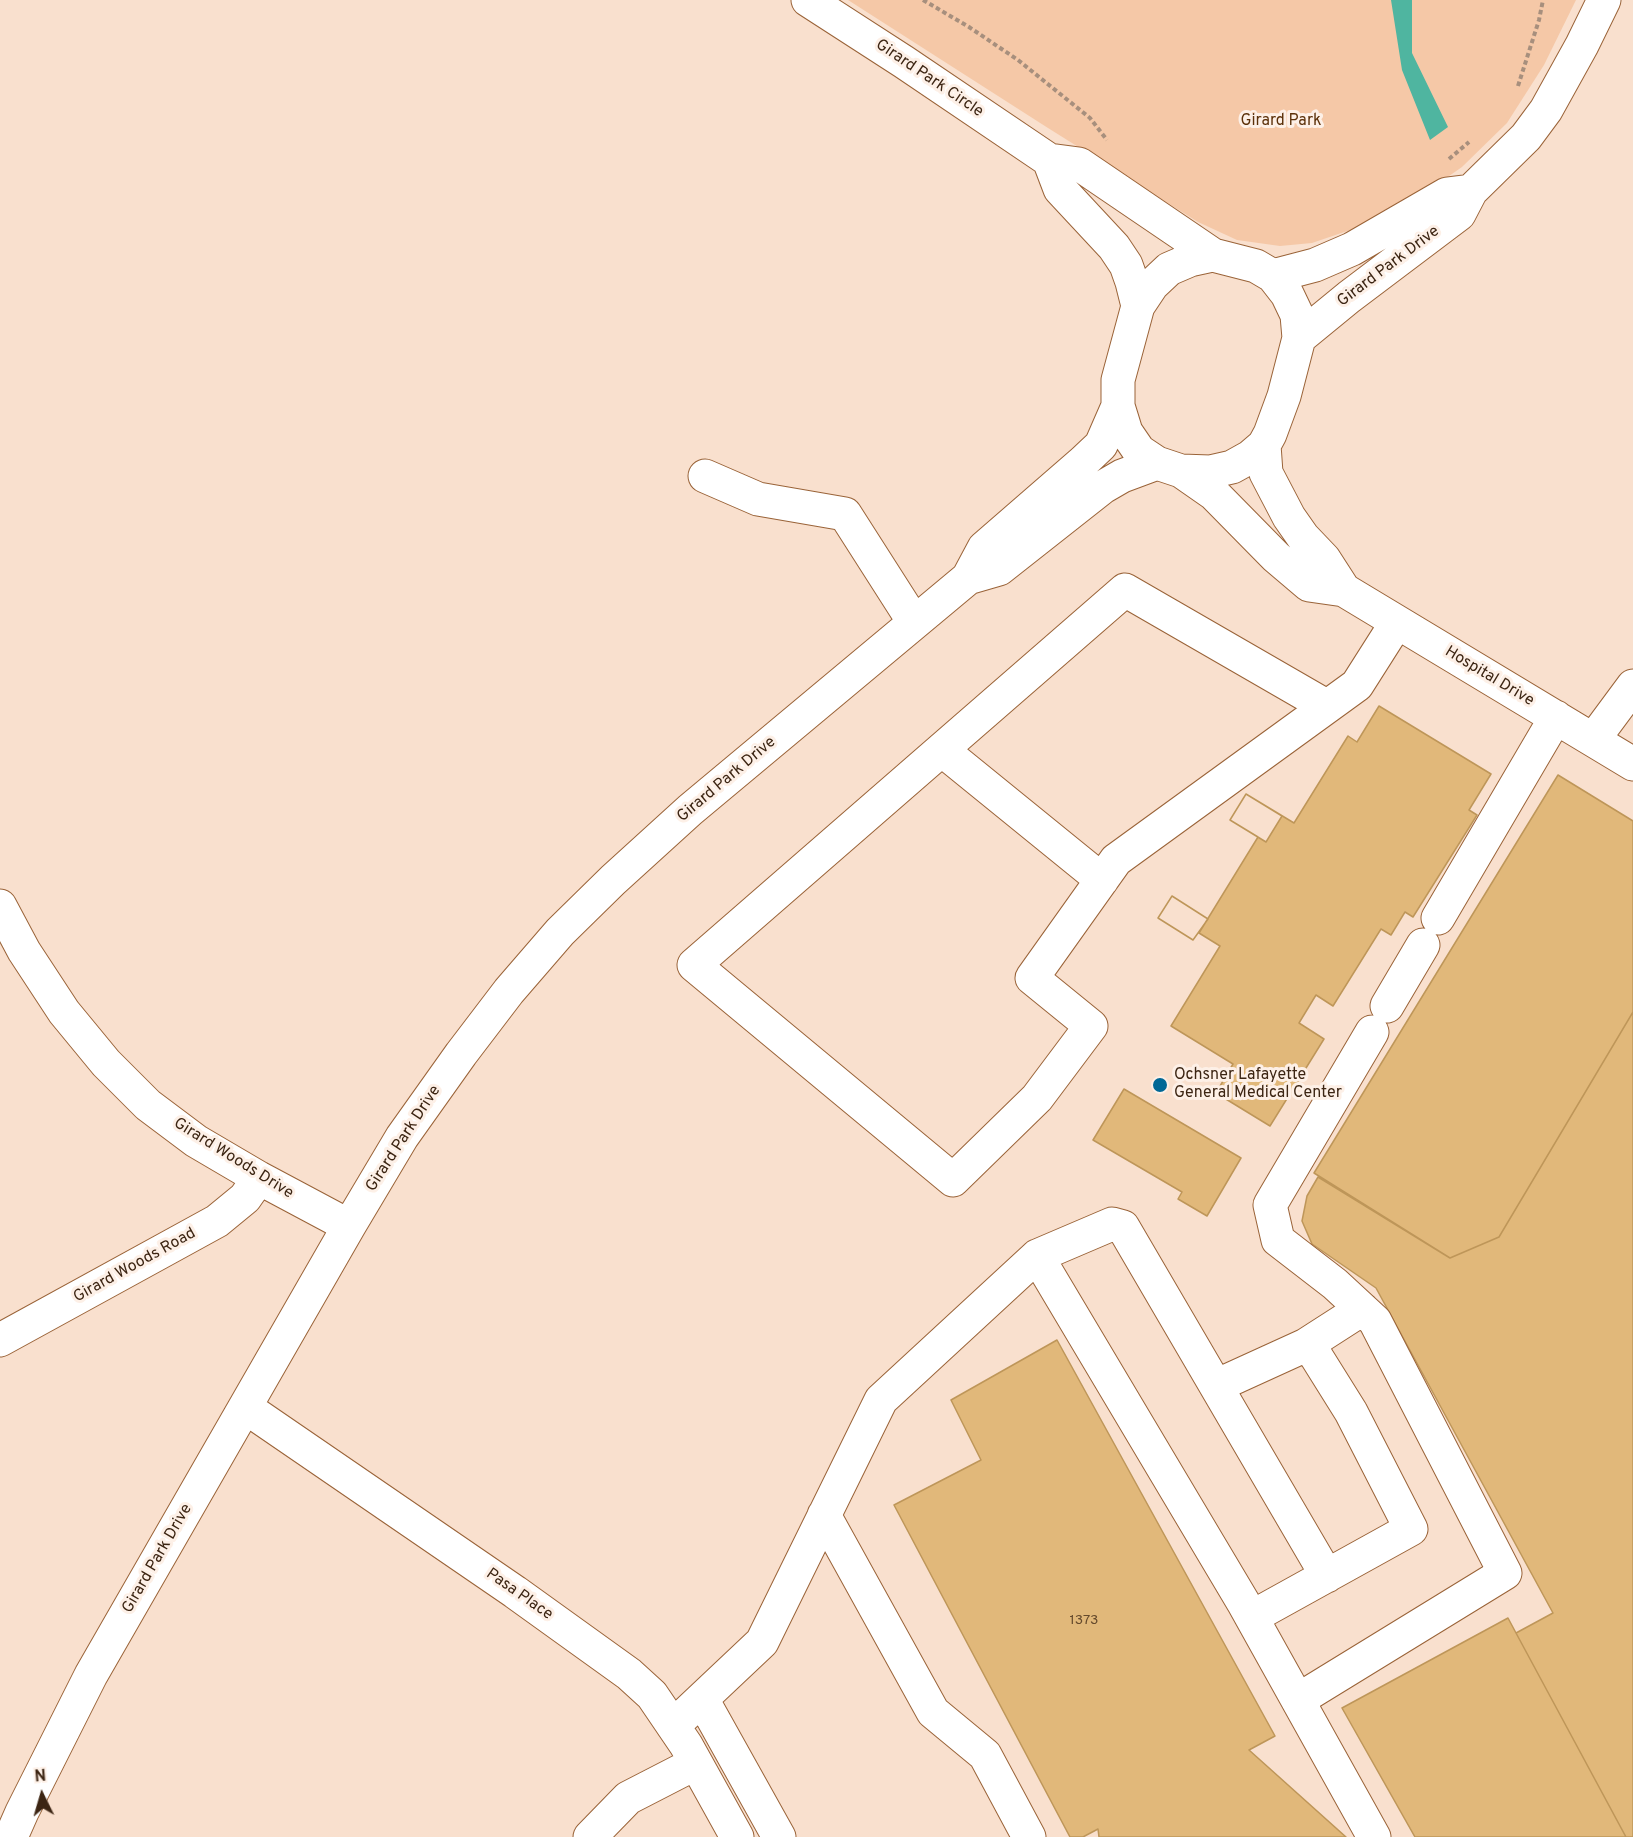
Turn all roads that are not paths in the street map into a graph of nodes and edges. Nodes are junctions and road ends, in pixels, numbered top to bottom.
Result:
1 (808, 0) edge
2 (1604, 0) edge
3 (1049, 160) junction
4 (1471, 191) junction
5 (1214, 255) junction
6 (1274, 276) junction
7 (1138, 306) junction
8 (1299, 338) junction
9 (1118, 406) junction
10 (1264, 445) junction
11 (1169, 467) junction
12 (705, 476) dead end
13 (968, 578) junction
14 (1344, 590) junction
15 (914, 622) junction
16 (1397, 622) junction
17 (1633, 686) edge
18 (1326, 706) junction
19 (1556, 717) junction
20 (1593, 740) junction
21 (942, 750) junction
22 (1633, 764) edge
23 (1102, 880) junction
24 (0, 906) edge
25 (259, 1178) junction
26 (349, 1226) junction
27 (1037, 1256) junction
28 (1362, 1309) junction
29 (0, 1340) edge
30 (1306, 1345) junction
31 (1216, 1386) junction
32 (245, 1407) junction
33 (824, 1515) junction
34 (1327, 1576) junction
35 (1252, 1617) junction
36 (702, 1698) junction
37 (1298, 1700) junction
38 (673, 1726) junction
39 (696, 1763) junction
40 (11, 1837) edge
41 (590, 1837) edge
42 (737, 1837) edge
43 (779, 1837) edge
44 (1029, 1837) edge
45 (1374, 1837) edge

1 - 3 street, Girard Park Circle
2 - 4 street, Girard Park Drive
3 - 5 street, Girard Park Circle
3 - 7 street
4 - 6 street, Girard Park Drive
4 - 8 street, Girard Park Drive
5 - 6 street
5 - 7 street
6 - 8 street
7 - 9 street
8 - 10 street
9 - 11 street
9 - 13 street, Girard Park Drive
10 - 11 street
10 - 14 street, Hospital Drive
11 - 13 street, Girard Park Drive
11 - 14 street, Hospital Drive
12 - 15 street
13 - 15 street, Girard Park Drive
14 - 16 street, Hospital Drive
15 - 26 street, Girard Park Drive
16 - 18 street
16 - 19 street, Hospital Drive
17 - 20 street
18 - 21 street
18 - 23 street
19 - 20 street, Hospital Drive
19 - 28 street
20 - 22 street, Hospital Drive
21 - 23 street
21 - 23 street
24 - 25 street, Girard Woods Drive
25 - 26 street, Girard Woods Drive
25 - 29 street, Girard Woods Road
26 - 32 street, Girard Park Drive
27 - 31 street
27 - 33 street
27 - 35 street
28 - 30 street
28 - 37 street
30 - 31 street
30 - 34 street
31 - 34 street
32 - 38 street, Pasa Place
32 - 40 street, Girard Park Drive
33 - 36 street
33 - 44 street
34 - 35 street
35 - 37 street
36 - 38 street
36 - 43 street
37 - 45 street
38 - 39 street, Pasa Place
39 - 41 street
39 - 42 street, Pasa Place

